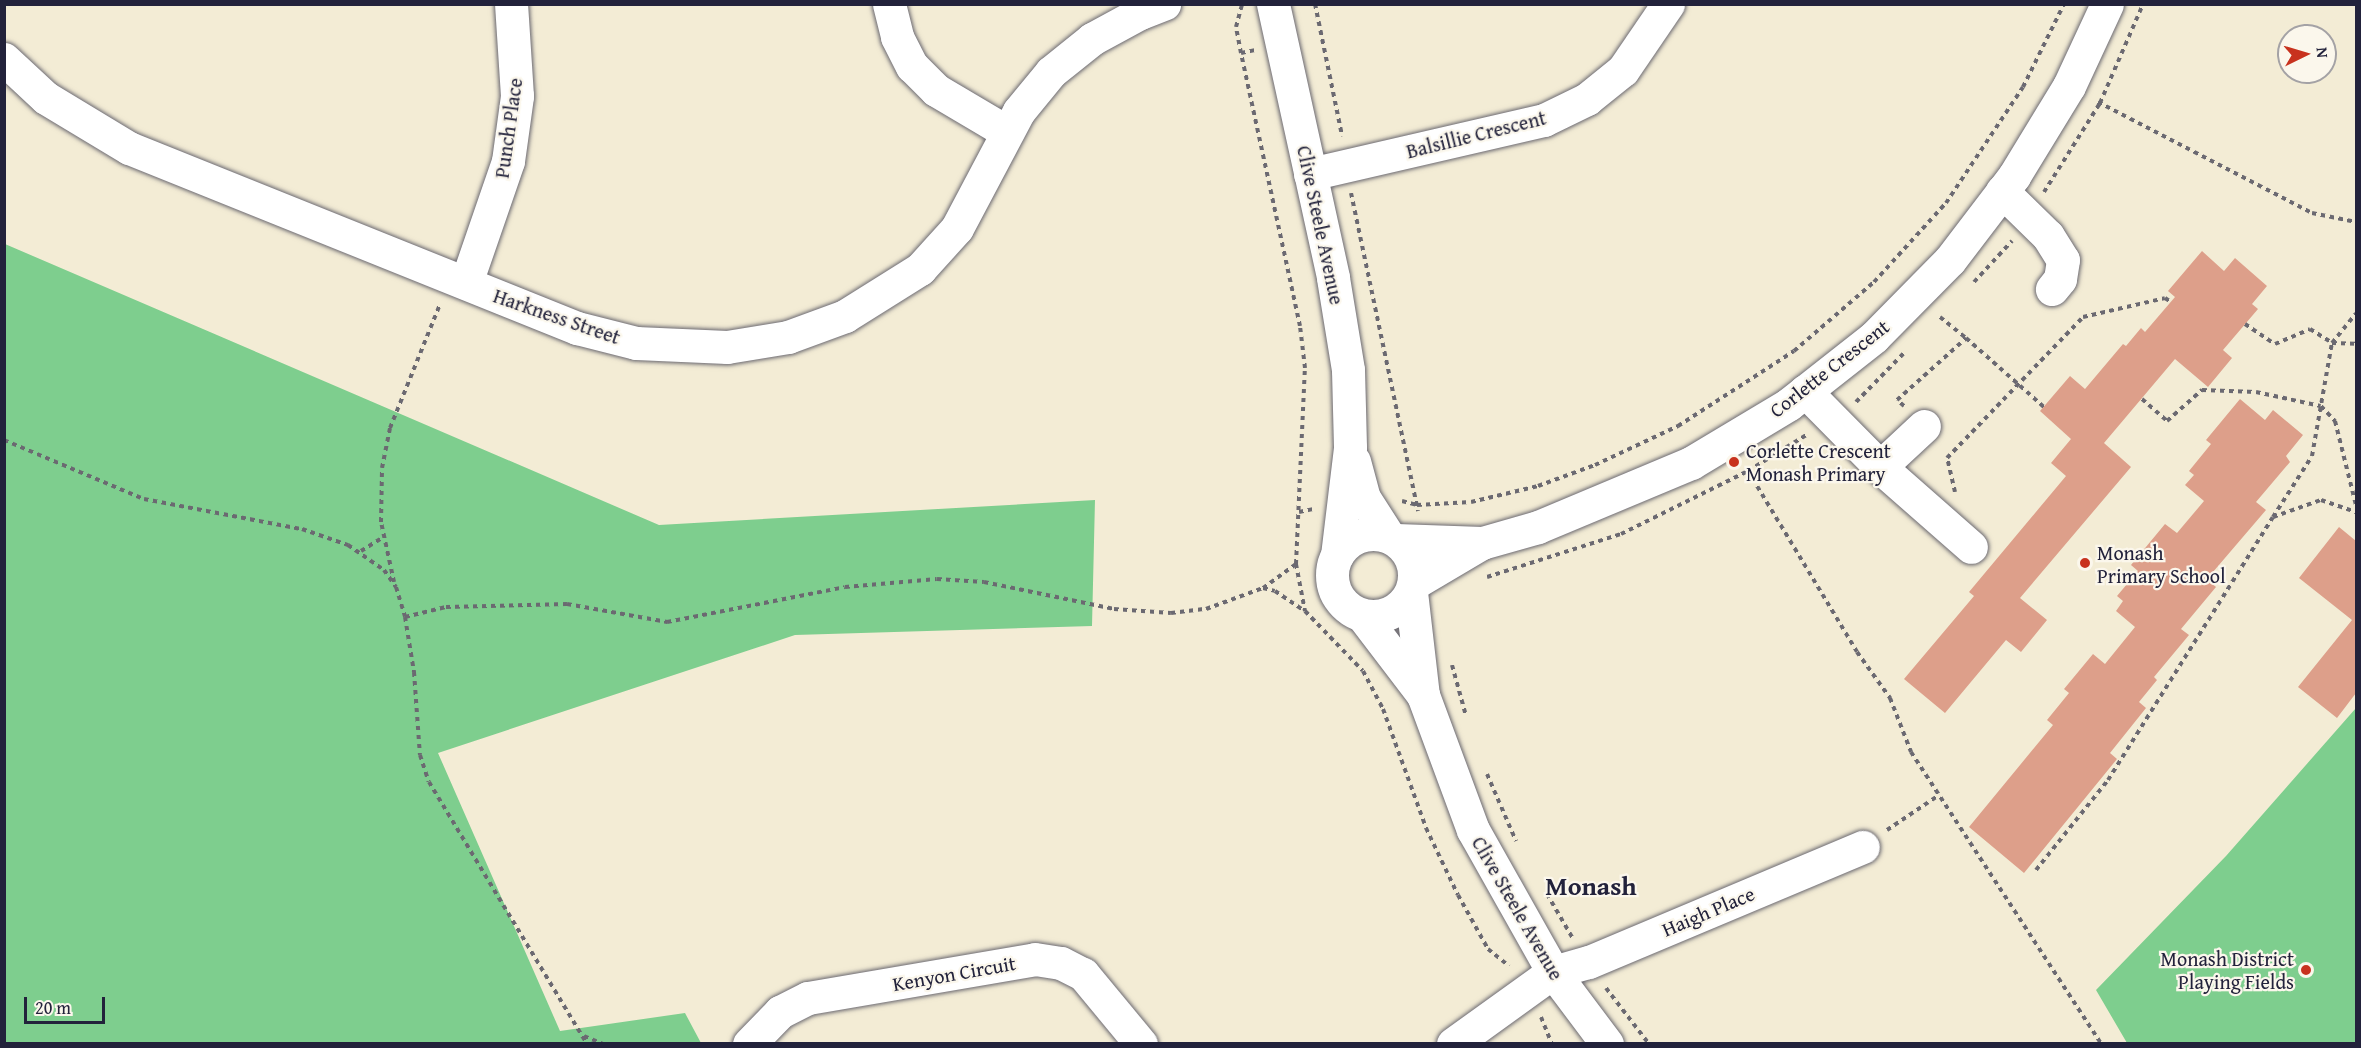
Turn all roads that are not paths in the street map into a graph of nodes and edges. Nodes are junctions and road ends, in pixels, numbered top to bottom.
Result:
1 (511, 4) edge
2 (889, 4) edge
3 (1164, 4) edge
4 (1668, 4) edge
5 (2107, 4) edge
6 (1257, 5) edge
7 (4, 59) edge
8 (1007, 132) junction
9 (1310, 174) junction
10 (2002, 191) junction
11 (458, 280) junction
12 (2052, 289) dead end
13 (1805, 391) junction
14 (1924, 426) road end
15 (1350, 447) junction
16 (1880, 467) junction
17 (1392, 539) junction
18 (1482, 543) junction
19 (1971, 547) dead end
20 (1337, 555) junction
21 (1413, 587) junction
22 (1362, 615) junction
23 (1423, 695) junction
24 (1863, 847) road end
25 (1553, 972) junction
26 (749, 1044) edge
27 (1141, 1044) edge
28 (1453, 1044) edge
29 (1607, 1044) edge

1 - 11 street, Punch Place
2 - 8 street
3 - 8 street, Harkness Street
4 - 9 street, Balsillie Crescent
5 - 10 street, Corlette Crescent
6 - 9 street, Clive Steele Avenue
7 - 11 street, Harkness Street
8 - 11 street, Harkness Street
9 - 15 street, Clive Steele Avenue
10 - 12 street
10 - 13 street, Corlette Crescent
13 - 16 street
13 - 18 street, Corlette Crescent
14 - 16 street
15 - 17 street, Clive Steele Avenue
15 - 20 street, Clive Steele Avenue
16 - 19 street
17 - 18 street, Corlette Crescent
17 - 20 street
17 - 21 street
18 - 21 street, Corlette Crescent
20 - 22 street
21 - 22 street
21 - 23 street, Clive Steele Avenue
22 - 23 street, Clive Steele Avenue
23 - 25 street, Clive Steele Avenue
24 - 25 street, Haigh Place
25 - 28 street
25 - 29 street, Clive Steele Avenue
26 - 27 street, Kenyon Circuit

